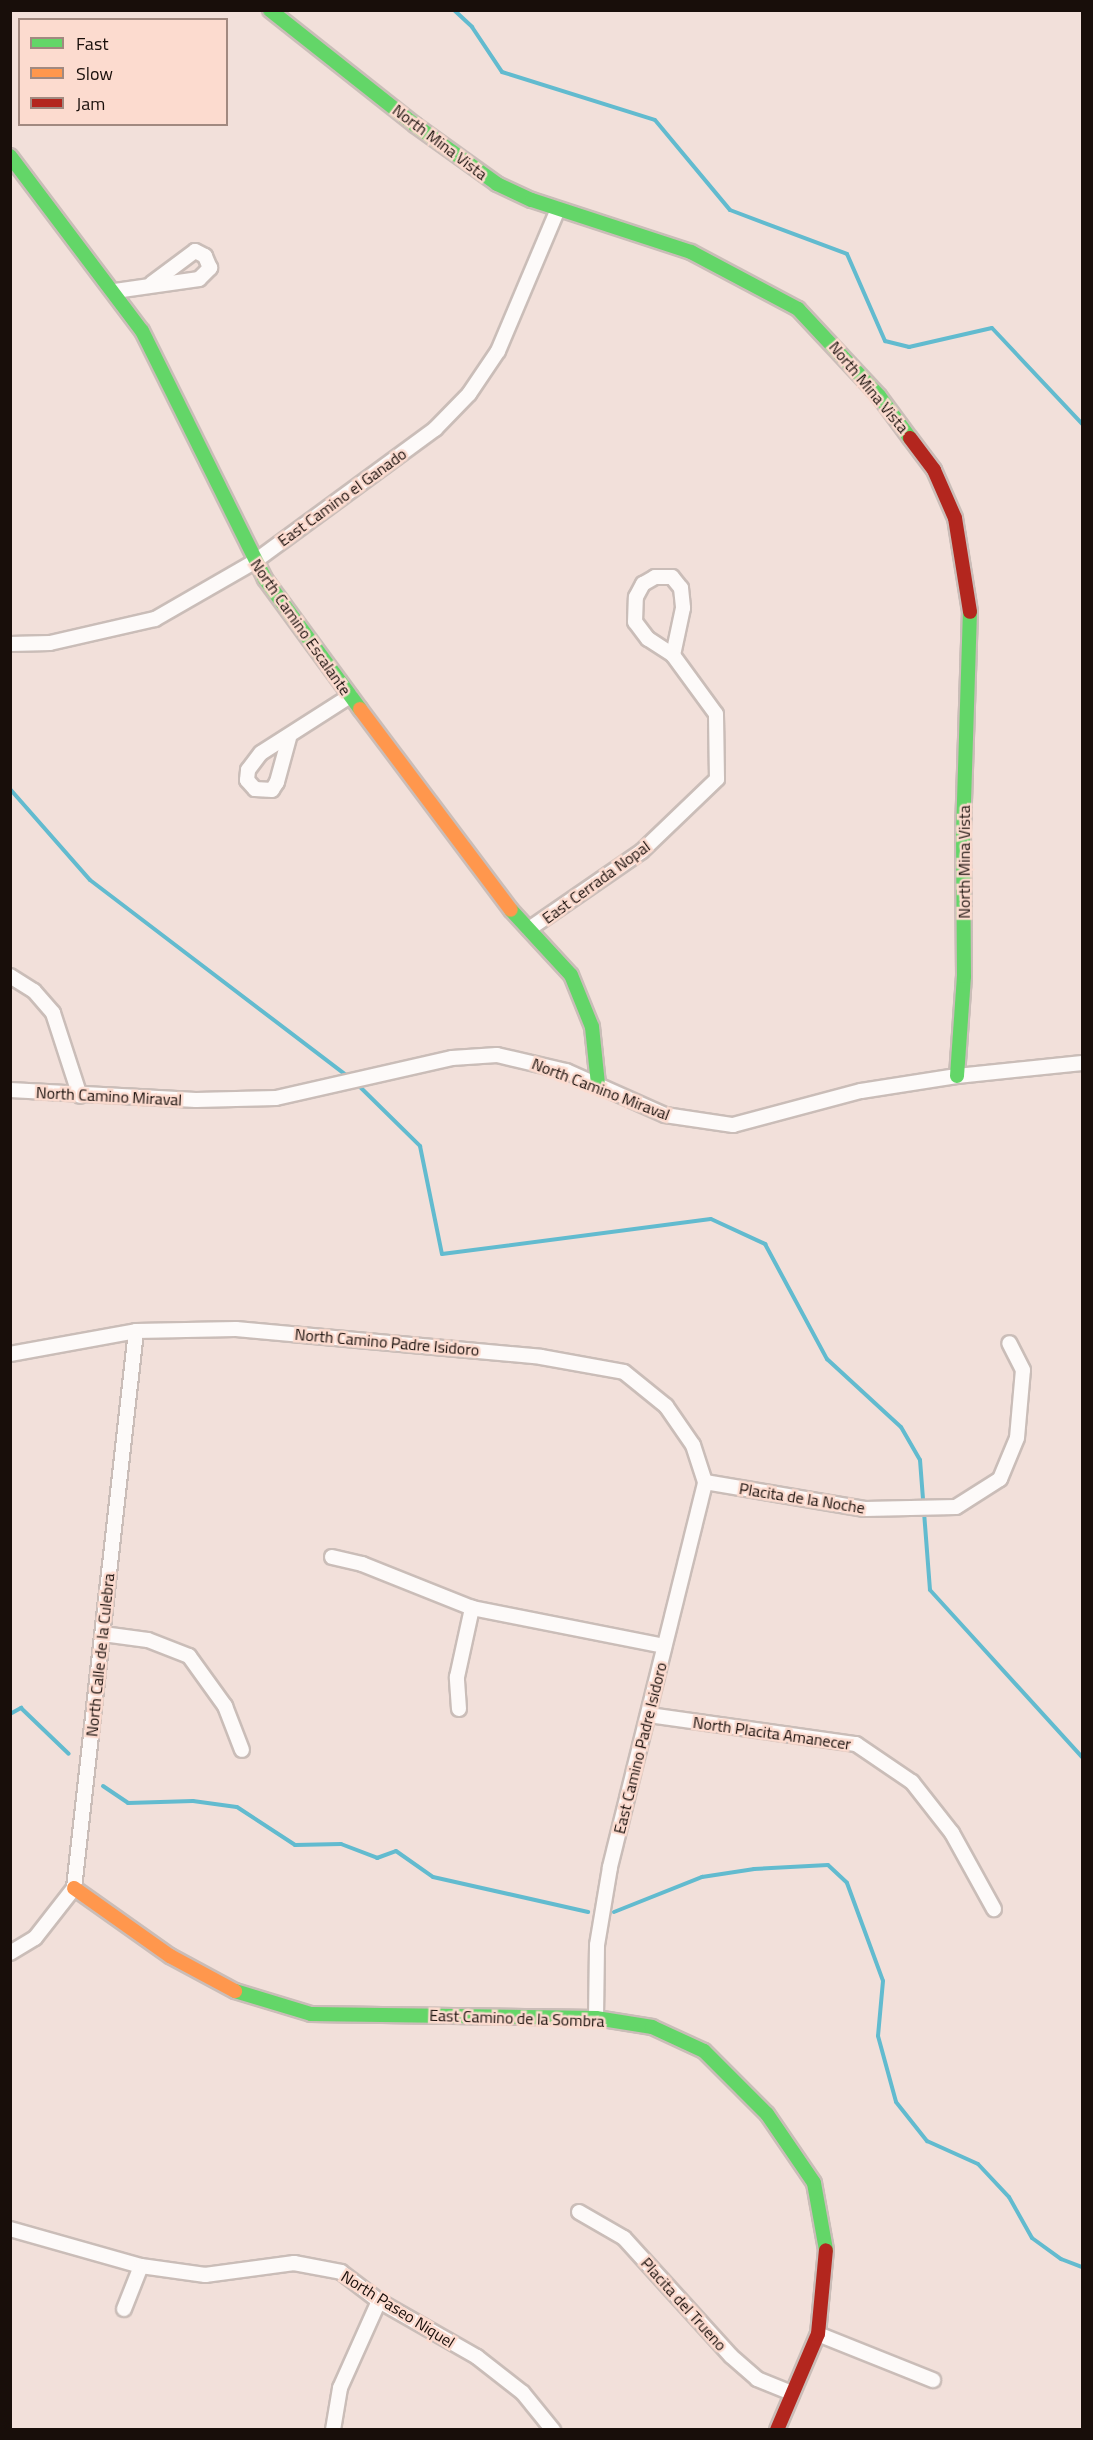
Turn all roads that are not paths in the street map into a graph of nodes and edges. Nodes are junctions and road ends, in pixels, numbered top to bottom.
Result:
1 (270, 10) edge
2 (10, 156) edge
3 (558, 209) junction
4 (152, 283) dead end
5 (115, 291) junction
6 (254, 562) junction
7 (10, 644) edge
8 (673, 655) junction
9 (350, 696) junction
10 (289, 738) dead end
11 (529, 929) junction
12 (10, 976) edge
13 (1083, 1063) edge
14 (957, 1076) junction
15 (598, 1084) junction
16 (10, 1090) edge
17 (80, 1096) junction
18 (136, 1331) junction
19 (1009, 1343) dead end
20 (10, 1354) edge
21 (705, 1482) junction
22 (332, 1557) dead end
23 (472, 1608) junction
24 (103, 1634) junction
25 (664, 1646) junction
26 (459, 1709) dead end
27 (649, 1715) junction
28 (242, 1750) dead end
29 (74, 1888) junction
30 (994, 1908) dead end
31 (10, 1953) edge
32 (596, 2018) junction
33 (579, 2212) dead end
34 (10, 2229) edge
35 (141, 2265) junction
36 (379, 2301) junction
37 (124, 2309) dead end
38 (818, 2334) junction
39 (933, 2380) dead end
40 (792, 2393) junction
41 (333, 2430) edge
42 (553, 2430) edge
43 (777, 2430) edge

1 - 3 street, North Mina Vista
2 - 5 street, North Camino Escalante
3 - 6 street, East Camino el Ganado
3 - 14 street, North Mina Vista
4 - 5 street
5 - 6 street, North Camino Escalante
6 - 7 street, East Camino el Ganado
6 - 9 street, North Camino Escalante
8 - 8 street, East Cerrada Nopal
8 - 11 street, East Cerrada Nopal
9 - 10 street
9 - 11 street, North Camino Escalante
11 - 15 street, North Camino Escalante
12 - 17 street
13 - 14 street, North Camino Miraval
14 - 15 street, North Camino Miraval
15 - 17 street, North Camino Miraval
16 - 17 street, North Camino Miraval
18 - 20 street, North Camino Padre Isidoro
18 - 21 street, North Camino Padre Isidoro
18 - 24 street, North Calle de la Culebra
19 - 21 street, Placita de la Noche
21 - 25 street, East Camino Padre Isidoro
22 - 23 street
23 - 25 street
23 - 26 street
24 - 28 street
24 - 29 street, North Calle de la Culebra
25 - 27 street, East Camino Padre Isidoro
27 - 30 street, North Placita Amanecer
27 - 32 street, East Camino Padre Isidoro
29 - 31 street
29 - 32 street, East Camino de la Sombra
32 - 38 street, East Camino de la Sombra
33 - 40 street, Placita del Trueno
34 - 35 street, North Paseo Niquel
35 - 36 street, North Paseo Niquel
35 - 37 street
36 - 41 street
36 - 42 street, North Paseo Niquel
38 - 39 street
38 - 40 street, East Camino de la Sombra
40 - 43 street, East Camino de la Sombra

